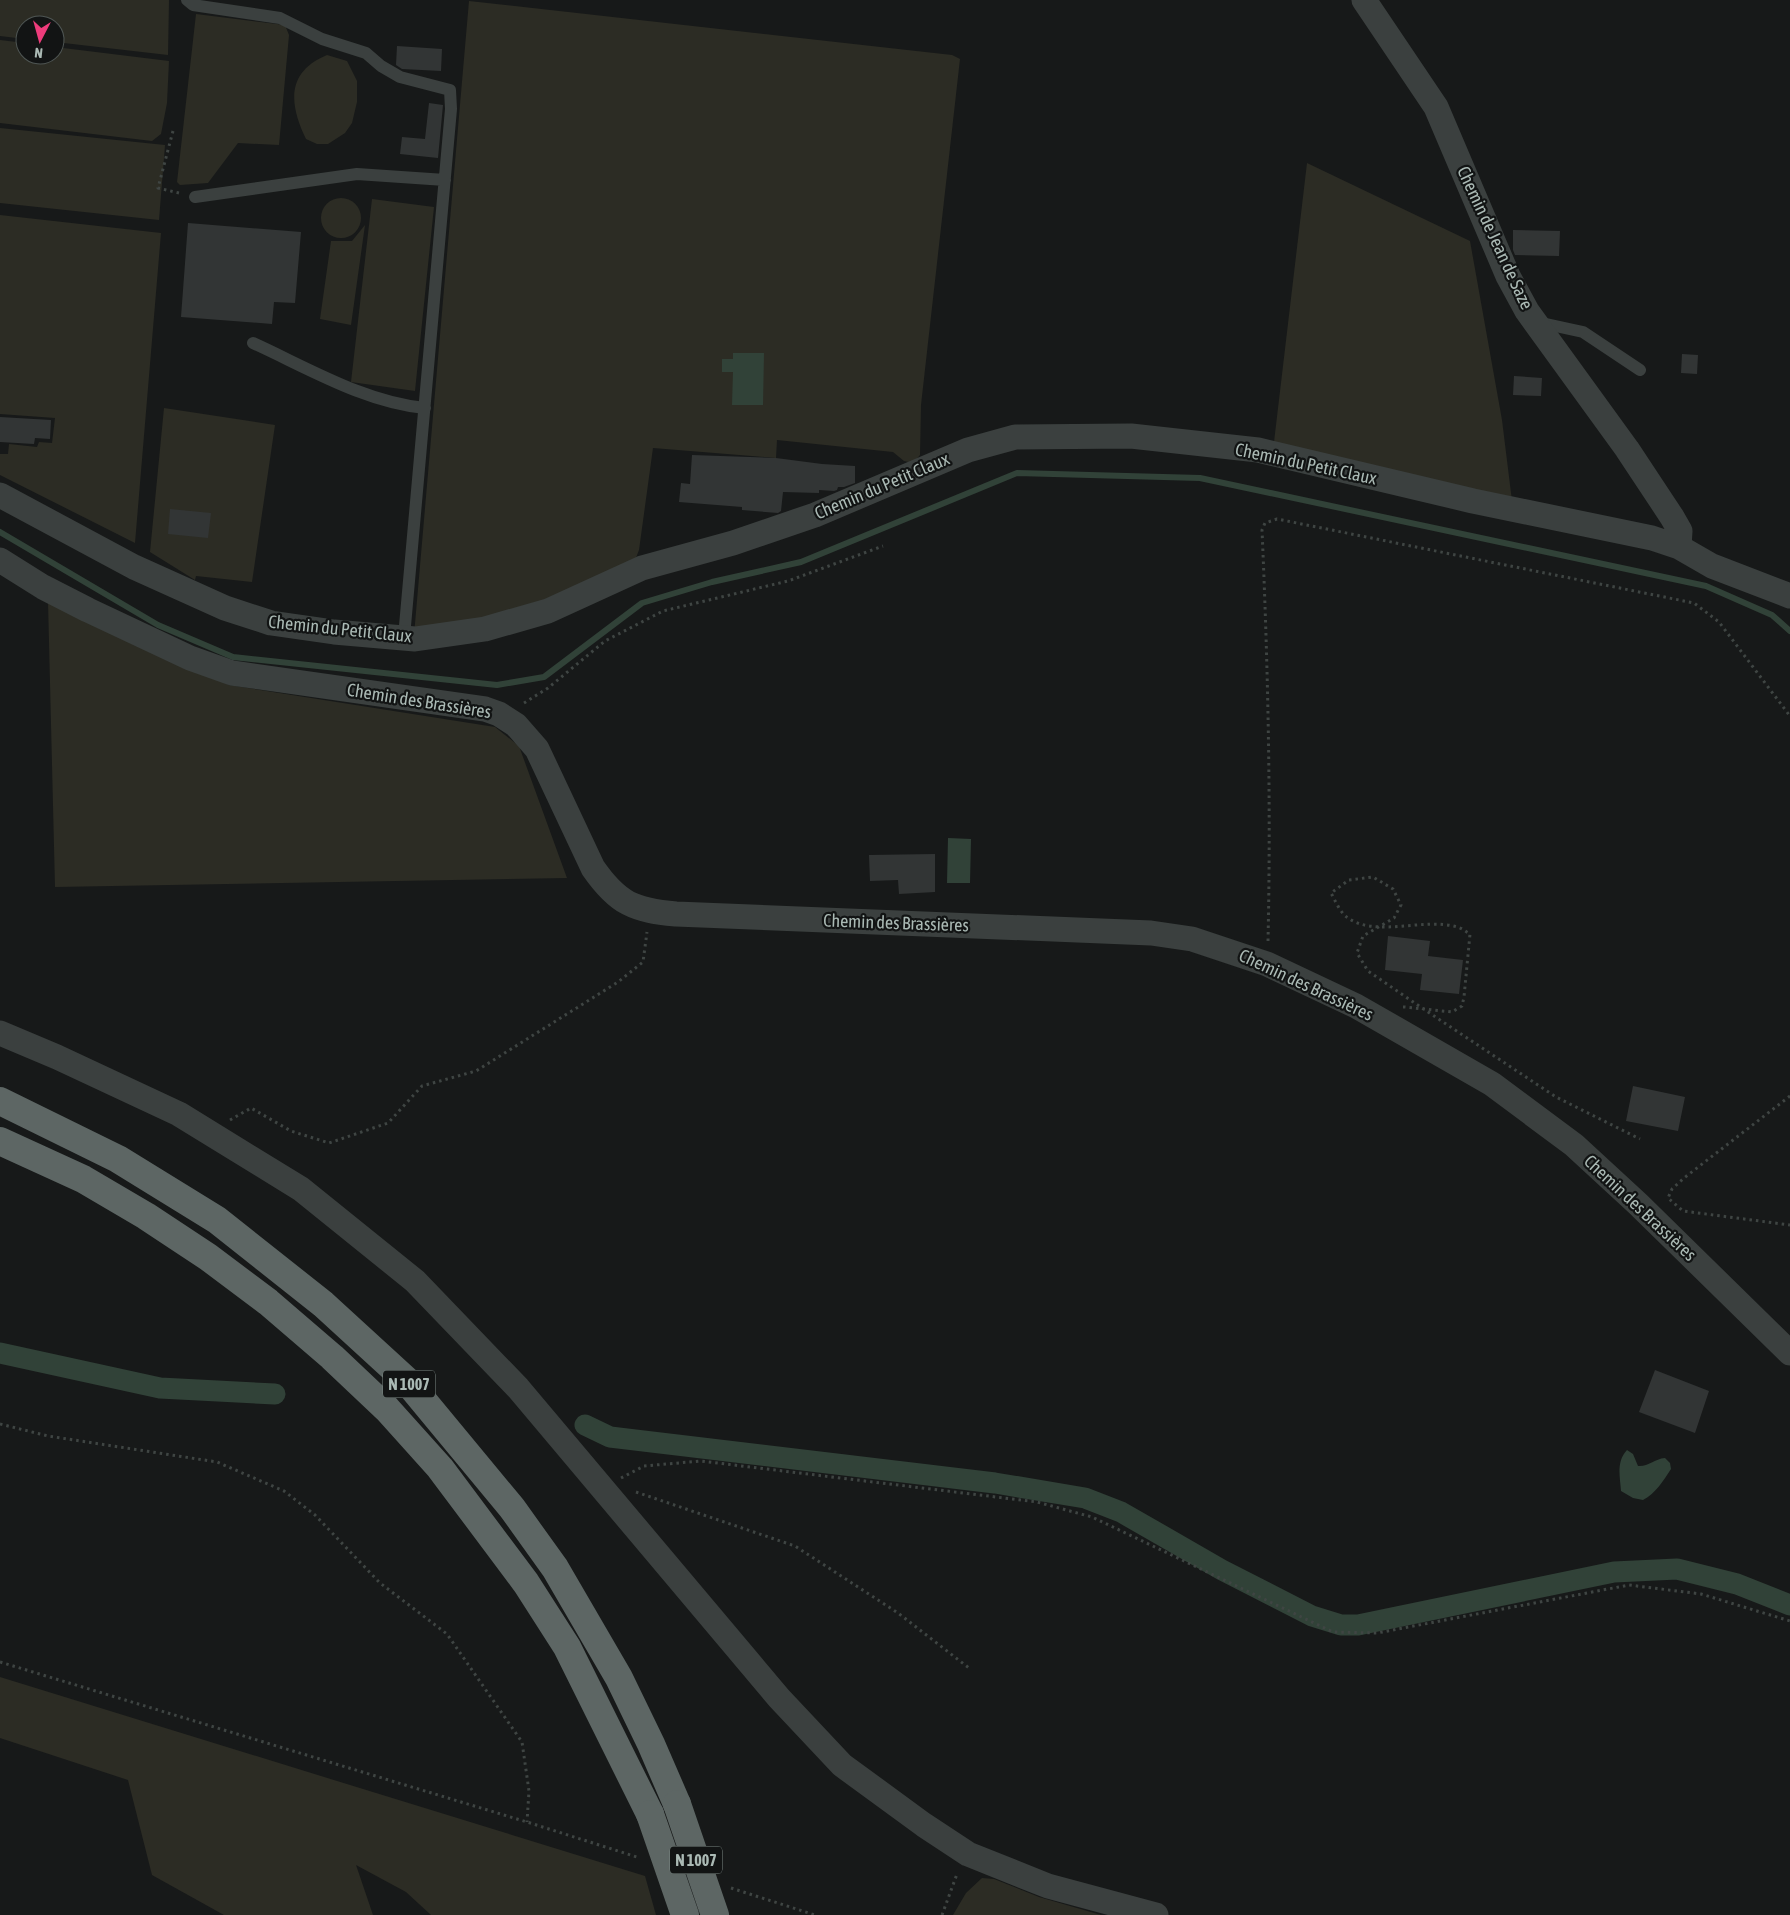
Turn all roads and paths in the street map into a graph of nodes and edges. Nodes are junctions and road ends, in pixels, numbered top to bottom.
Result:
1 (187, 0) edge
2 (1364, 0) edge
3 (173, 131) dead end
4 (445, 180) junction
5 (194, 197) joint
6 (1534, 321) junction
7 (253, 343) dead end
8 (1640, 370) dead end
9 (425, 408) junction
10 (0, 496) edge
11 (883, 546) dead end
12 (1679, 547) junction
13 (0, 560) edge
14 (1790, 596) edge
15 (404, 638) junction
16 (499, 714) junction
17 (1790, 716) edge
18 (646, 911) junction
19 (1381, 926) junction
20 (1267, 964) junction
21 (1422, 1008) junction
22 (1377, 1018) junction
23 (0, 1033) edge
24 (1790, 1096) edge
25 (0, 1101) edge
26 (218, 1138) junction
27 (1640, 1139) dead end
28 (0, 1141) edge
29 (1790, 1225) edge
30 (1790, 1353) edge
31 (0, 1424) edge
32 (606, 1491) junction
33 (1790, 1621) edge
34 (0, 1662) edge
35 (969, 1668) dead end
36 (968, 1854) junction
37 (686, 1915) edge
38 (715, 1915) edge
39 (942, 1915) edge
40 (1156, 1915) edge

1 - 4 lane
2 - 6 street, Chemin de Jean de Saze
3 - 5 path
4 - 5 lane
4 - 9 lane
6 - 8 lane
6 - 12 street, Chemin de Jean de Saze
7 - 9 lane
9 - 15 lane
10 - 15 street, Chemin du Petit Claux
11 - 16 path
12 - 14 street, Chemin du Petit Claux
12 - 15 street, Chemin du Petit Claux
13 - 16 street, Chemin des Brassières
16 - 18 street, Chemin des Brassières
17 - 20 path
18 - 20 street, Chemin des Brassières
18 - 26 path
19 - 19 path
19 - 21 path
19 - 21 path
20 - 22 street, Chemin des Brassières
21 - 22 path
21 - 27 path
22 - 30 street, Chemin des Brassières
23 - 26 street
24 - 29 path
25 - 38 highway, N 1007, bridge
26 - 32 street
28 - 37 highway, N 1007, bridge
31 - 34 path
32 - 33 path
32 - 35 path
32 - 36 street
36 - 39 path
36 - 40 street

